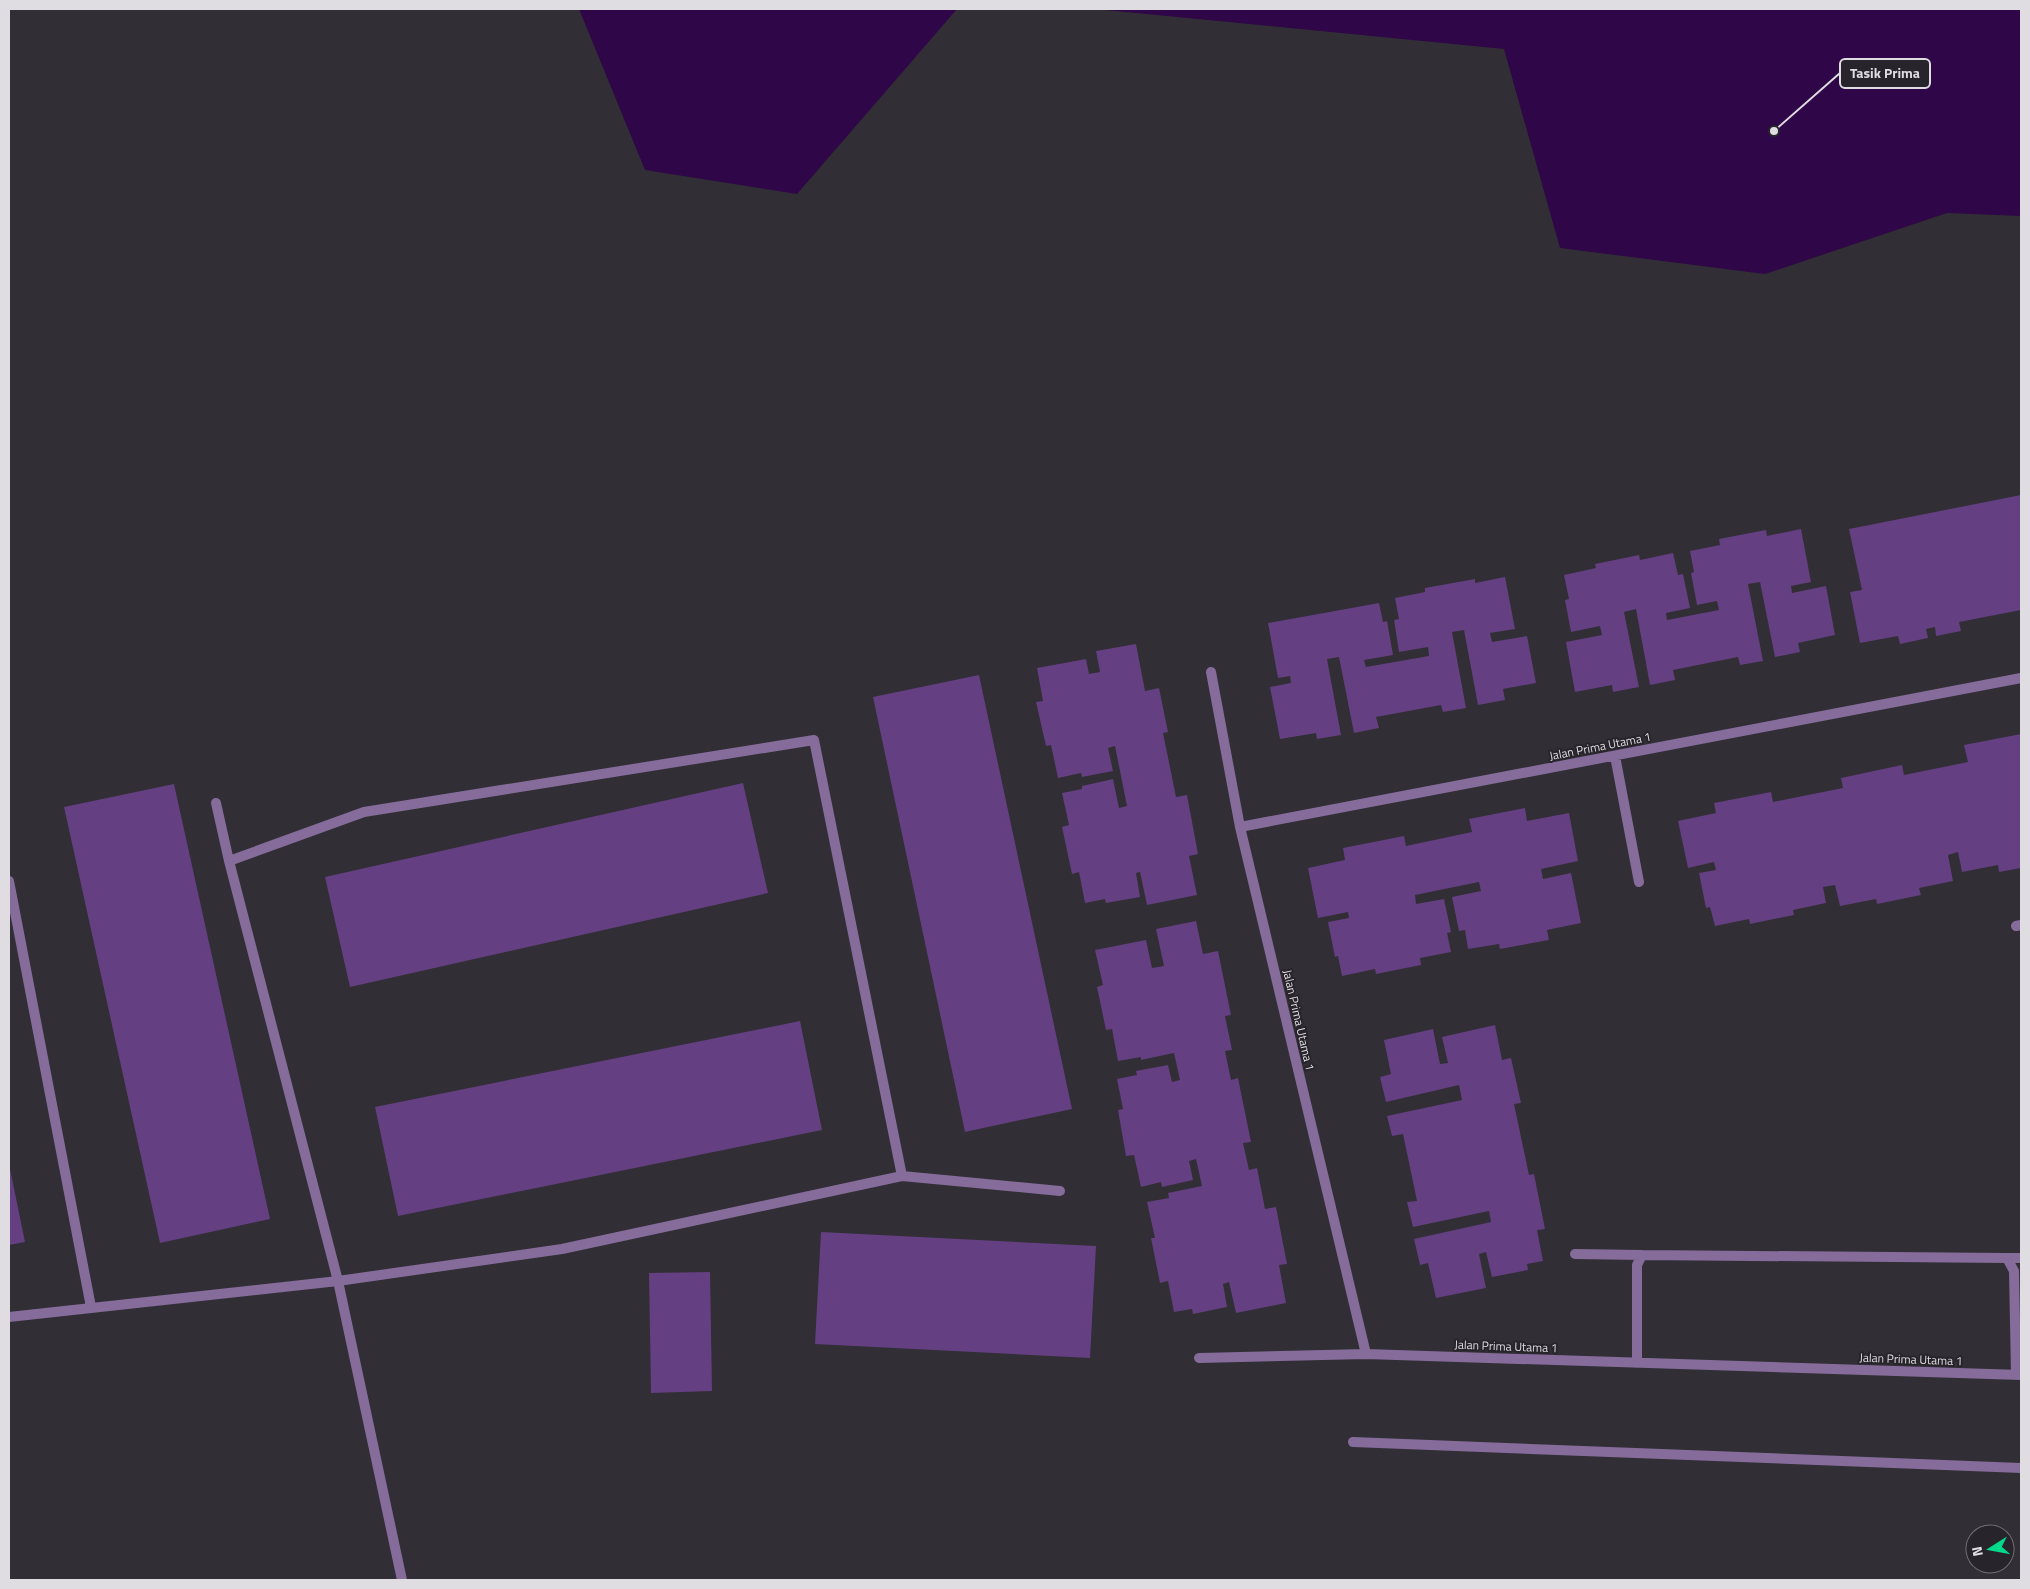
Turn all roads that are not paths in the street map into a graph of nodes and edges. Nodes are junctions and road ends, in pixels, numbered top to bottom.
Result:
1 (1211, 672) dead end
2 (2021, 678) edge
3 (1615, 756) junction
4 (216, 803) dead end
5 (1240, 827) junction
6 (229, 861) junction
7 (9, 882) edge
8 (1639, 882) dead end
9 (902, 1176) junction
10 (1060, 1191) dead end
11 (1575, 1254) dead end
12 (1642, 1255) junction
13 (2007, 1258) junction
14 (2021, 1258) edge
15 (338, 1281) junction
16 (92, 1307) junction
17 (9, 1317) edge
18 (1366, 1354) junction
19 (1199, 1358) dead end
20 (1636, 1363) junction
21 (2019, 1375) edge
22 (1353, 1442) dead end
23 (2021, 1468) edge
24 (402, 1580) edge

1 - 5 street
2 - 3 street, Jalan Prima Utama 1
3 - 5 street, Jalan Prima Utama 1
3 - 8 street
4 - 6 street
5 - 18 street, Jalan Prima Utama 1
6 - 9 street
6 - 15 street
7 - 16 street
9 - 10 street
9 - 15 street
11 - 12 street
12 - 13 street
12 - 20 street
13 - 14 street
13 - 21 street
15 - 16 street
15 - 24 street
16 - 17 street
18 - 19 street
18 - 20 street, Jalan Prima Utama 1
20 - 21 street, Jalan Prima Utama 1
22 - 23 street

